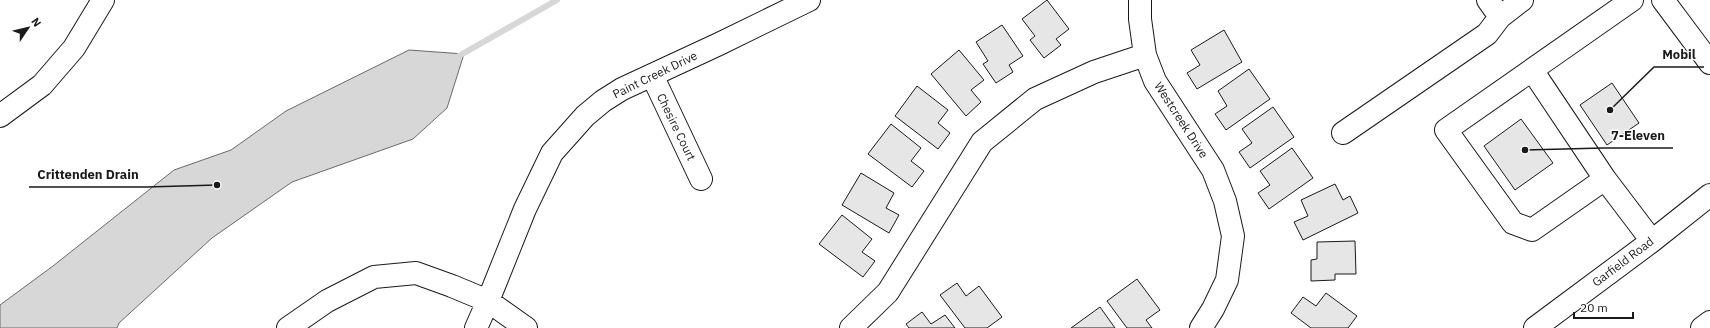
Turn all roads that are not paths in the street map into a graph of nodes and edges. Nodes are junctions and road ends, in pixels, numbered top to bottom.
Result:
1 (103, 0) edge
2 (809, 0) edge
3 (1140, 0) edge
4 (1522, 0) edge
5 (1632, 0) edge
6 (1663, 0) edge
7 (1494, 8) edge
8 (1145, 55) junction
9 (1710, 64) edge
10 (1532, 70) junction
11 (652, 75) junction
12 (0, 116) edge
13 (1344, 133) dead end
14 (701, 178) dead end
15 (1605, 179) junction
16 (1710, 195) edge
17 (1652, 241) junction
18 (488, 301) junction
19 (1710, 322) edge
20 (288, 328) edge
21 (476, 328) edge
22 (526, 328) edge
23 (851, 328) edge
24 (1201, 328) edge
25 (1535, 328) edge
26 (1702, 328) edge

1 - 12 street
2 - 11 street, Paint Creek Drive
3 - 8 street, Westcreek Drive
4 - 7 street
5 - 10 street
6 - 9 street
7 - 13 street
8 - 23 street
8 - 24 street, Westcreek Drive
10 - 15 street
10 - 15 street
11 - 14 street, Chesire Court
11 - 18 street, Paint Creek Drive
15 - 17 street
16 - 17 street, Garfield Road
17 - 25 street, Garfield Road
18 - 20 street
18 - 21 street, Paint Creek Drive
18 - 22 street
19 - 26 street

